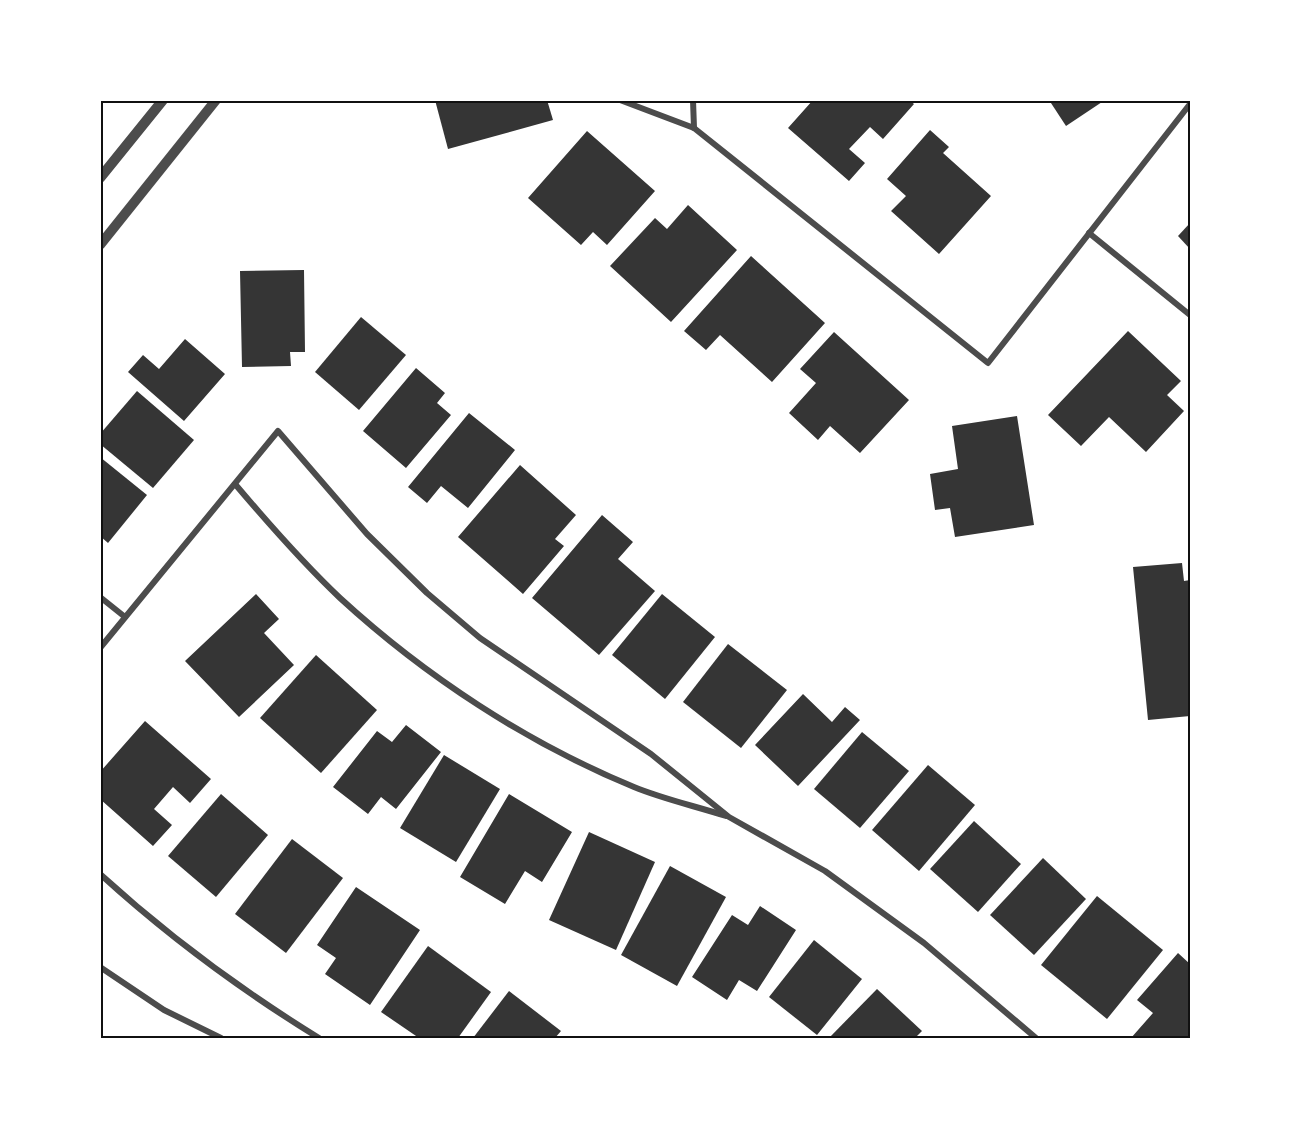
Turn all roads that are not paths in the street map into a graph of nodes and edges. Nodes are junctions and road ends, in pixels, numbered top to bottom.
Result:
1 (163, 100) edge
2 (216, 100) edge
3 (620, 100) edge
4 (693, 100) edge
5 (1191, 104) edge
6 (694, 128) junction
7 (100, 178) edge
8 (1089, 233) junction
9 (100, 244) edge
10 (1191, 315) edge
11 (235, 484) junction
12 (100, 597) edge
13 (125, 617) junction
14 (100, 648) edge
15 (729, 817) junction
16 (100, 874) edge
17 (100, 967) edge
18 (221, 1038) edge
19 (319, 1038) edge
20 (1036, 1038) edge

1 - 7 street
2 - 9 street
3 - 6 street
4 - 6 street
5 - 8 street
6 - 8 street
8 - 10 street
11 - 13 street
11 - 15 street
11 - 15 street
12 - 13 street
13 - 14 street
15 - 20 street
16 - 19 street
17 - 18 street

